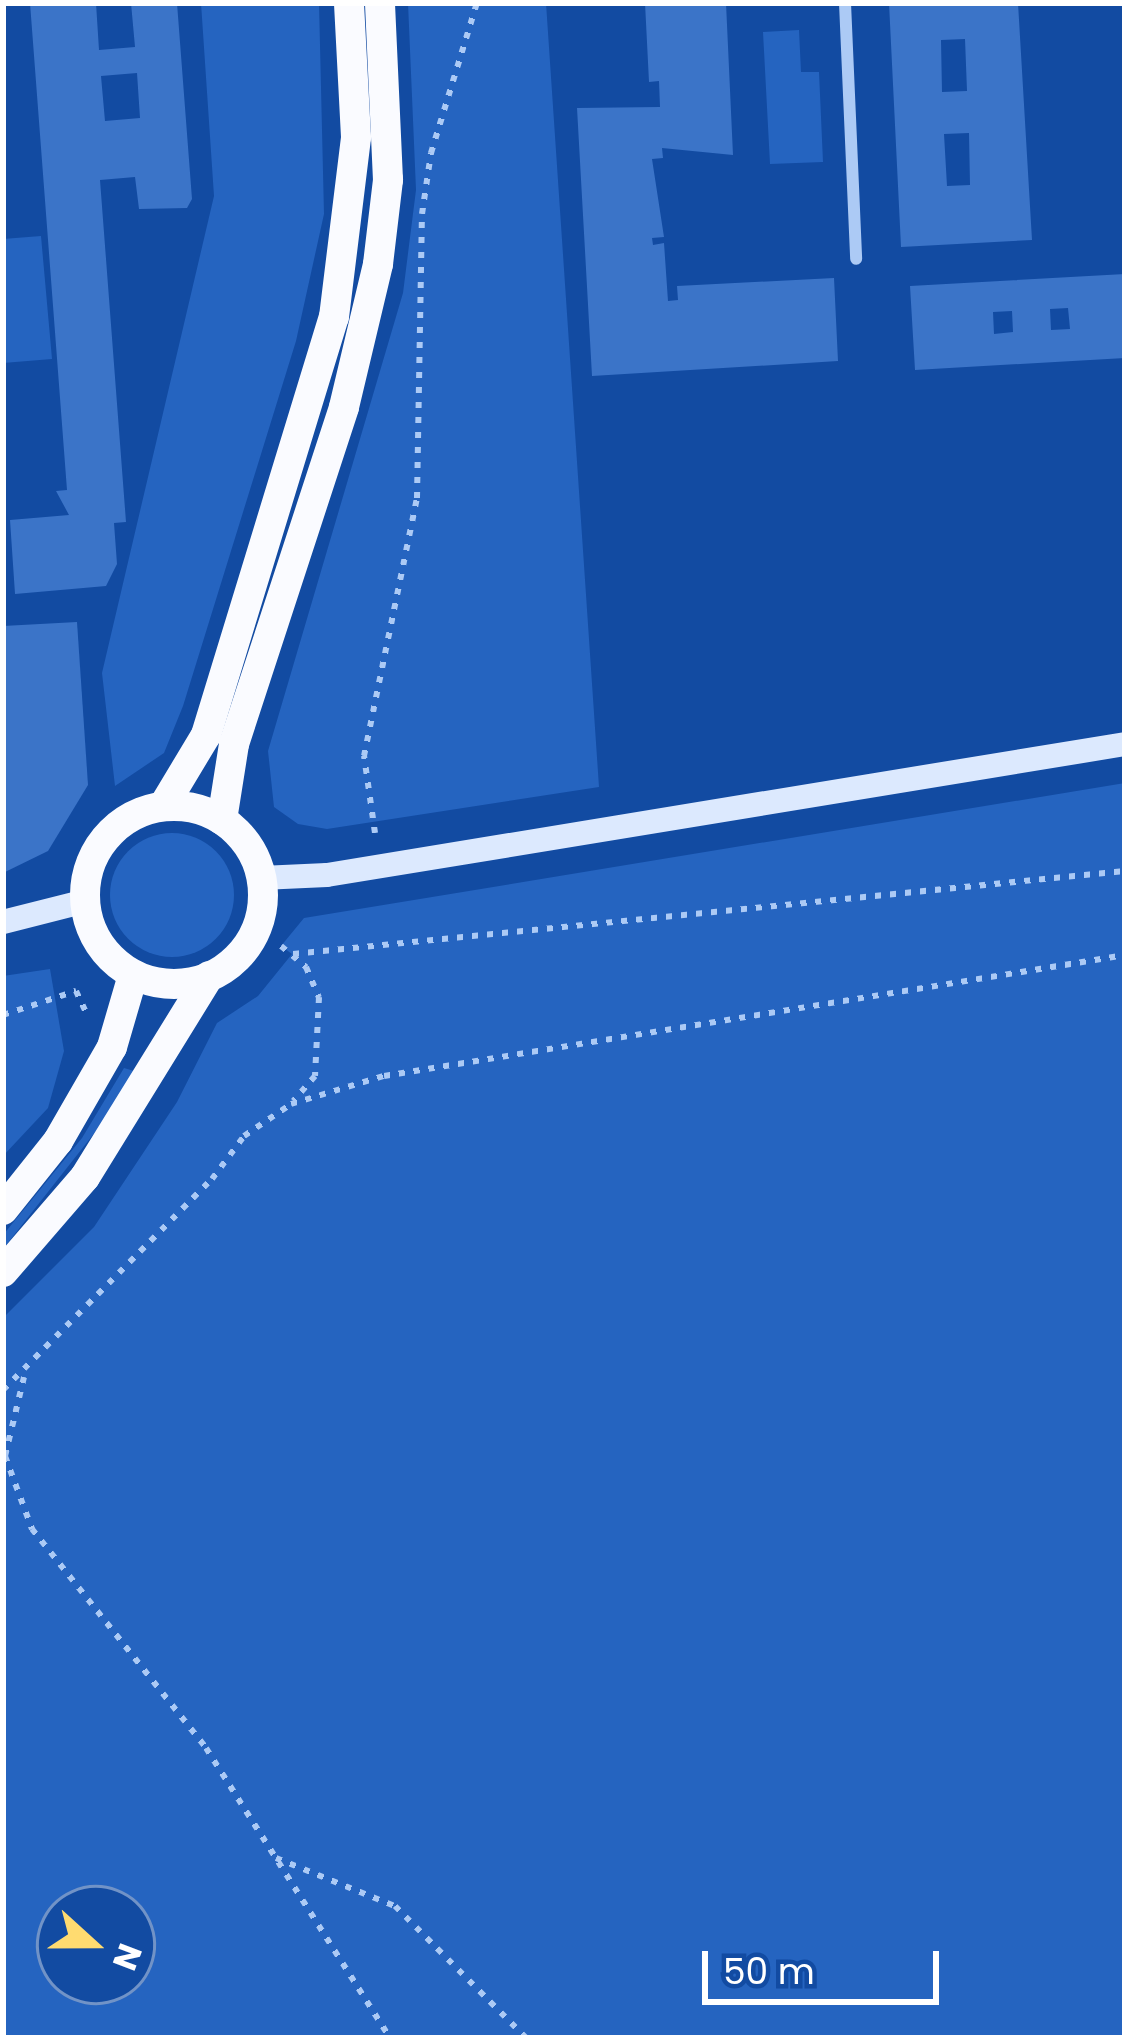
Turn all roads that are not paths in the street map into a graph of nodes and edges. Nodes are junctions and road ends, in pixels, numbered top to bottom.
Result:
1 (349, 3) edge
2 (380, 3) edge
3 (845, 3) edge
4 (856, 259) dead end
5 (1125, 744) edge
6 (164, 805) junction
7 (222, 820) junction
8 (261, 878) junction
9 (86, 902) junction
10 (3, 922) edge
11 (133, 975) junction
12 (209, 976) junction
13 (3, 1210) edge
14 (3, 1272) edge

1 - 6 main road
2 - 7 main road
3 - 4 street
5 - 8 street
6 - 7 main road
6 - 9 main road
7 - 8 main road
8 - 12 main road
9 - 10 street
9 - 11 main road
11 - 12 main road
11 - 13 main road
12 - 14 main road

